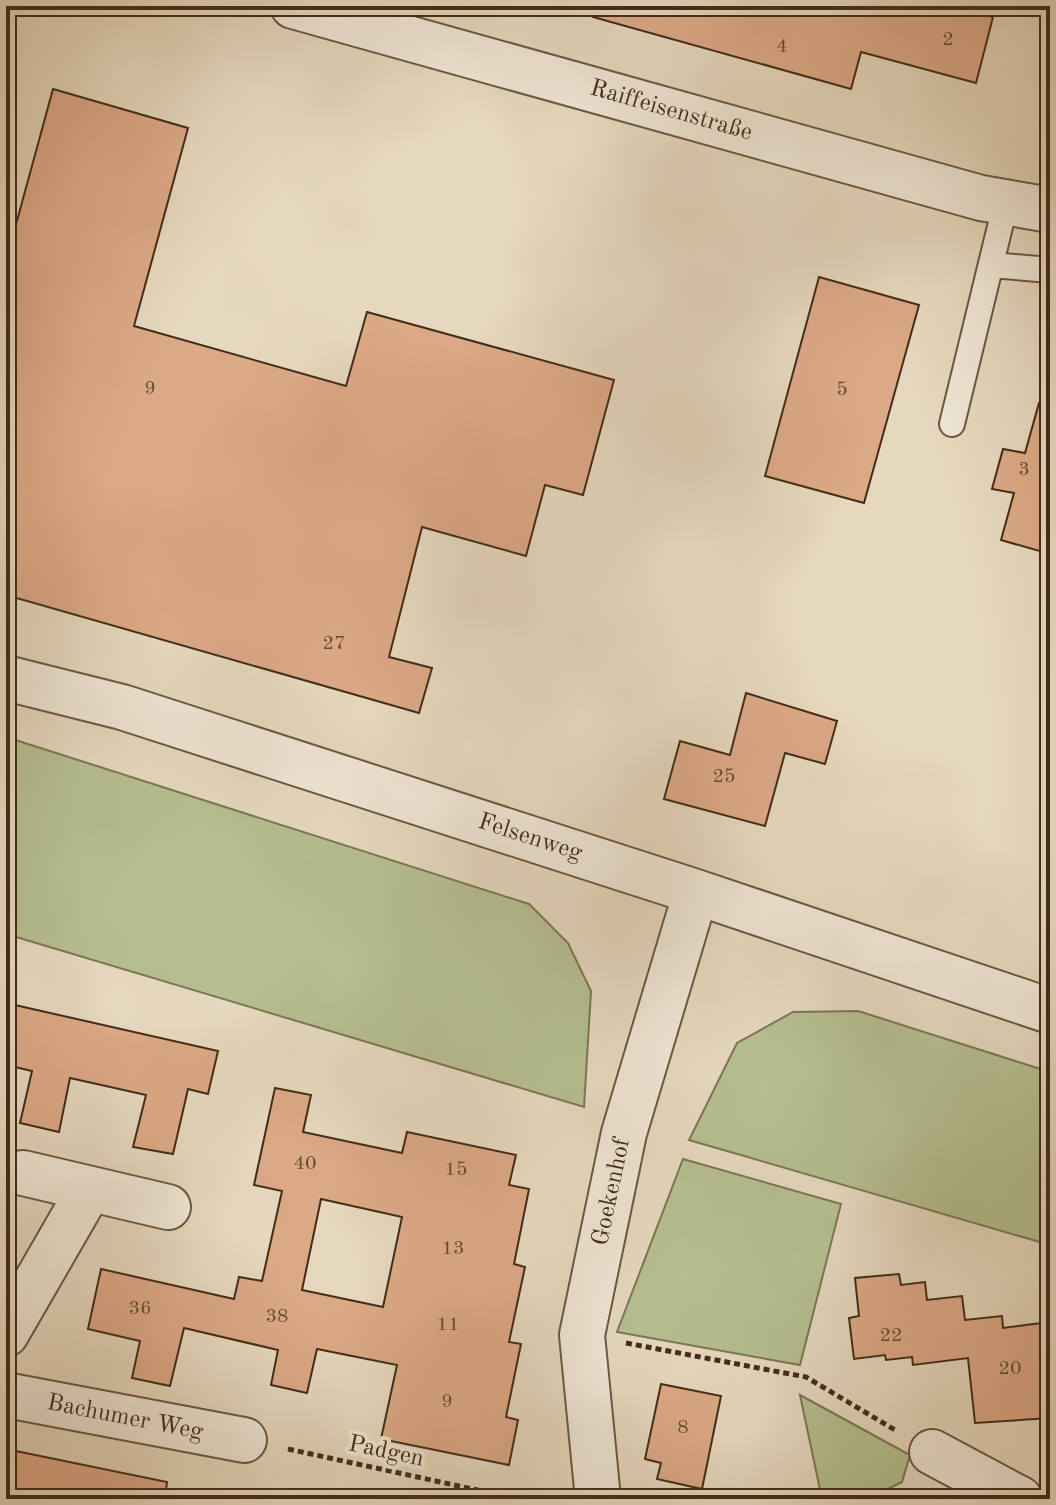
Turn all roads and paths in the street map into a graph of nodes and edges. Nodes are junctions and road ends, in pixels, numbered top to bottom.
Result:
1 (293, 6) edge
2 (376, 17) edge
3 (1006, 202) junction
4 (1050, 210) edge
5 (991, 265) junction
6 (1050, 270) edge
7 (952, 424) dead end
8 (6, 678) edge
9 (696, 892) junction
10 (1050, 1011) edge
11 (23, 1173) dead end
12 (89, 1190) junction
13 (168, 1207) dead end
14 (6, 1334) edge
15 (582, 1335) junction
16 (6, 1395) edge
17 (244, 1440) joint
18 (932, 1452) joint
19 (519, 1499) edge
20 (598, 1499) edge
21 (1020, 1499) edge

1 - 2 street, Raiffeisenstraße
2 - 3 street, Raiffeisenstraße
3 - 4 street, Raiffeisenstraße
3 - 5 lane
5 - 6 lane
5 - 7 lane
8 - 9 street, Felsenweg
9 - 10 street, Felsenweg
9 - 15 street, Goekenhof
11 - 12 street
12 - 13 street
12 - 14 street
15 - 18 path
15 - 20 street, Goekenhof
16 - 17 street, Bachumer Weg
17 - 19 path, Padgen
18 - 21 street

